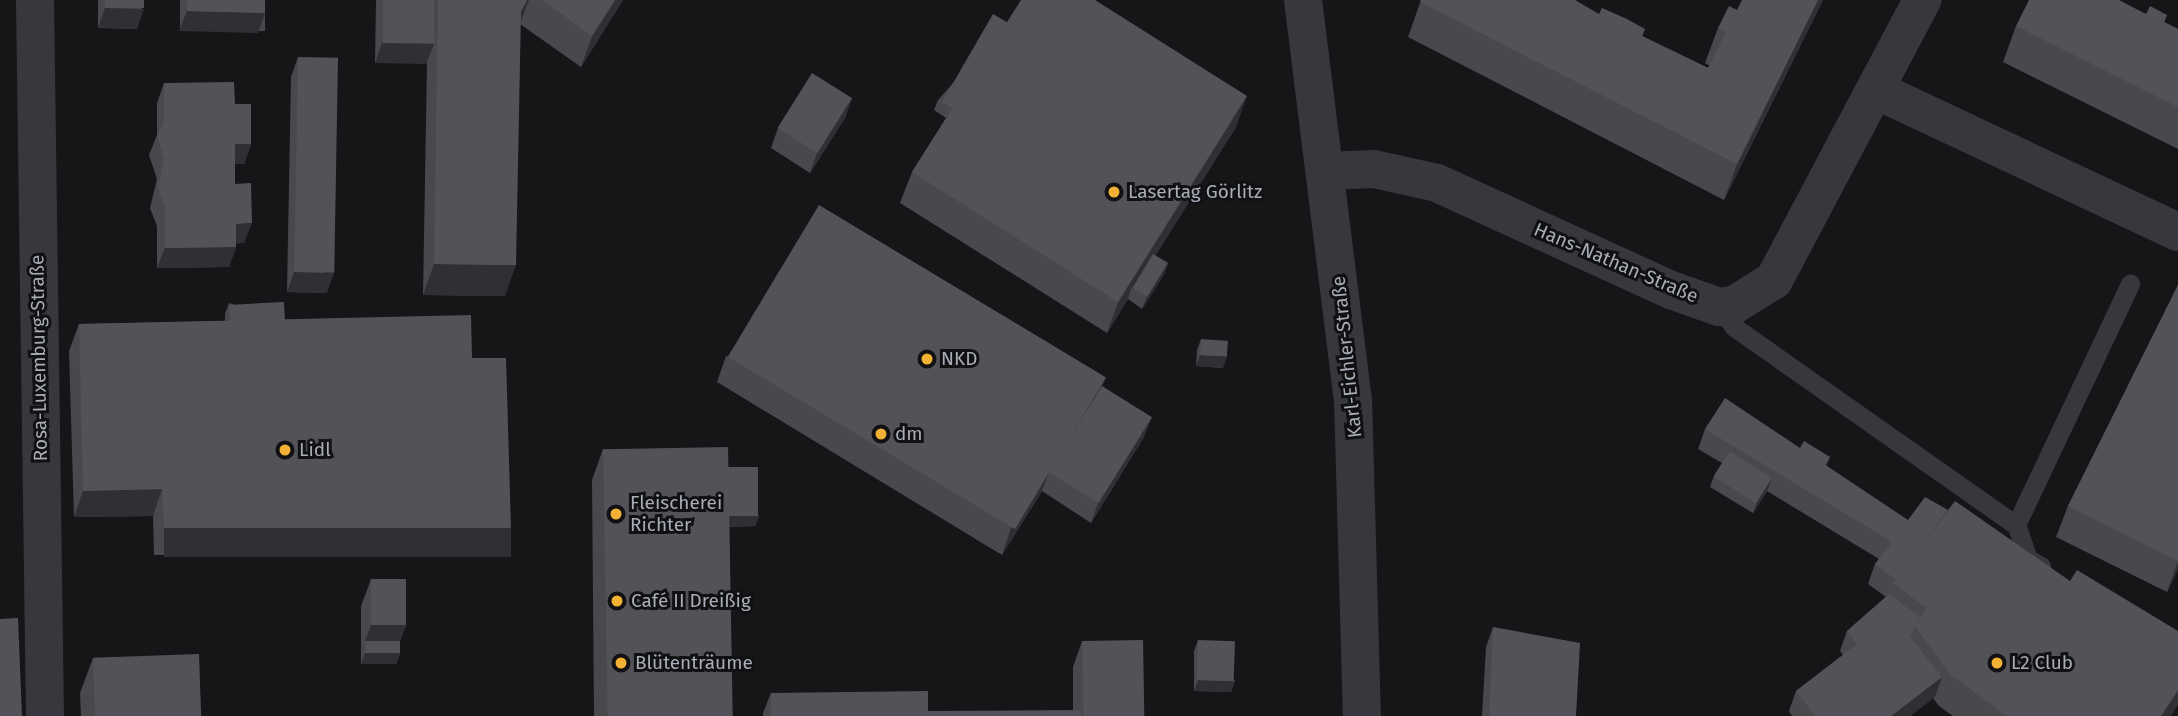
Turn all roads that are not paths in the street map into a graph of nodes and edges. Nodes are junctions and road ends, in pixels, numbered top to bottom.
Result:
1 (35, 0) edge
2 (1303, 0) edge
3 (1922, 0) edge
4 (1876, 89) junction
5 (1328, 171) junction
6 (2178, 232) edge
7 (2130, 284) dead end
8 (1719, 307) junction
9 (2016, 525) junction
10 (2062, 578) edge
11 (45, 716) edge
12 (1362, 716) edge

1 - 11 street, Rosa-Luxemburg-Straße
2 - 5 street, Karl-Eichler-Straße
3 - 4 street, Hans-Nathan-Straße
4 - 6 street
4 - 8 street, Hans-Nathan-Straße
5 - 8 street, Hans-Nathan-Straße
5 - 12 street, Karl-Eichler-Straße
7 - 9 lane
8 - 9 lane
9 - 10 lane

